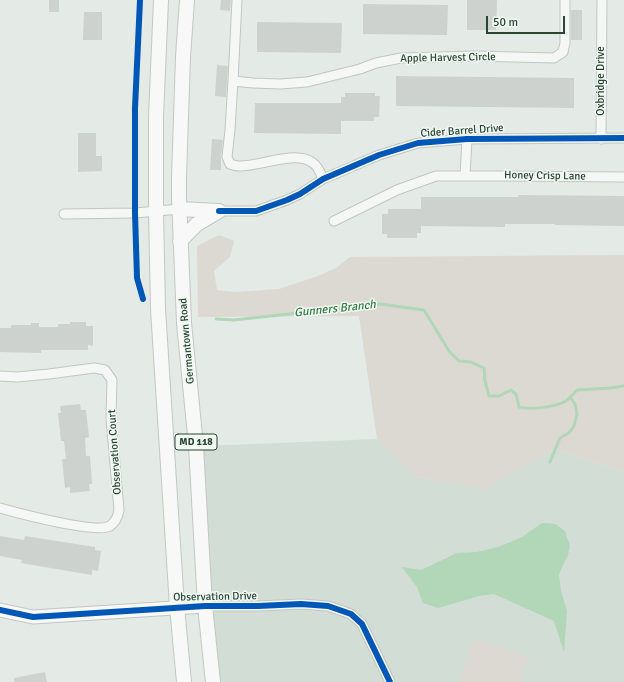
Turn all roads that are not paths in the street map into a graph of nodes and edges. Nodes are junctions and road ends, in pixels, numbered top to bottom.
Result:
1 (161, 0) edge
2 (187, 0) edge
3 (237, 0) edge
4 (565, 0) edge
5 (602, 0) edge
6 (233, 81) junction
7 (624, 138) edge
8 (467, 139) junction
9 (601, 139) junction
10 (465, 176) junction
11 (624, 178) edge
12 (323, 179) junction
13 (180, 209) junction
14 (156, 211) junction
15 (219, 211) junction
16 (64, 214) dead end
17 (334, 221) dead end
18 (180, 241) junction
19 (0, 376) edge
20 (0, 508) edge
21 (205, 606) junction
22 (177, 607) junction
23 (0, 610) edge
24 (184, 682) edge
25 (213, 682) edge
26 (390, 682) edge

1 - 14 main road, MD 118
2 - 13 main road, Germantown Road / MD 118
3 - 6 street
4 - 6 street, Apple Harvest Circle
5 - 9 street, Oxbridge Drive
6 - 12 street
7 - 9 street, Cider Barrel Drive
8 - 9 street, Cider Barrel Drive
8 - 10 street
8 - 12 street, Cider Barrel Drive
10 - 11 street, Honey Crisp Lane
10 - 17 street, Honey Crisp Lane
12 - 15 street, Cider Barrel Drive
13 - 14 street
13 - 15 main road
13 - 18 main road, Germantown Road / MD 118
14 - 16 street
14 - 22 main road, MD 118
15 - 18 main road
18 - 21 main road, Germantown Road / MD 118
19 - 20 street, Observation Court
21 - 22 street, Observation Drive
21 - 25 main road, Germantown Road / MD 118
21 - 26 street, Observation Drive
22 - 23 street, Observation Drive
22 - 24 main road, MD 118

